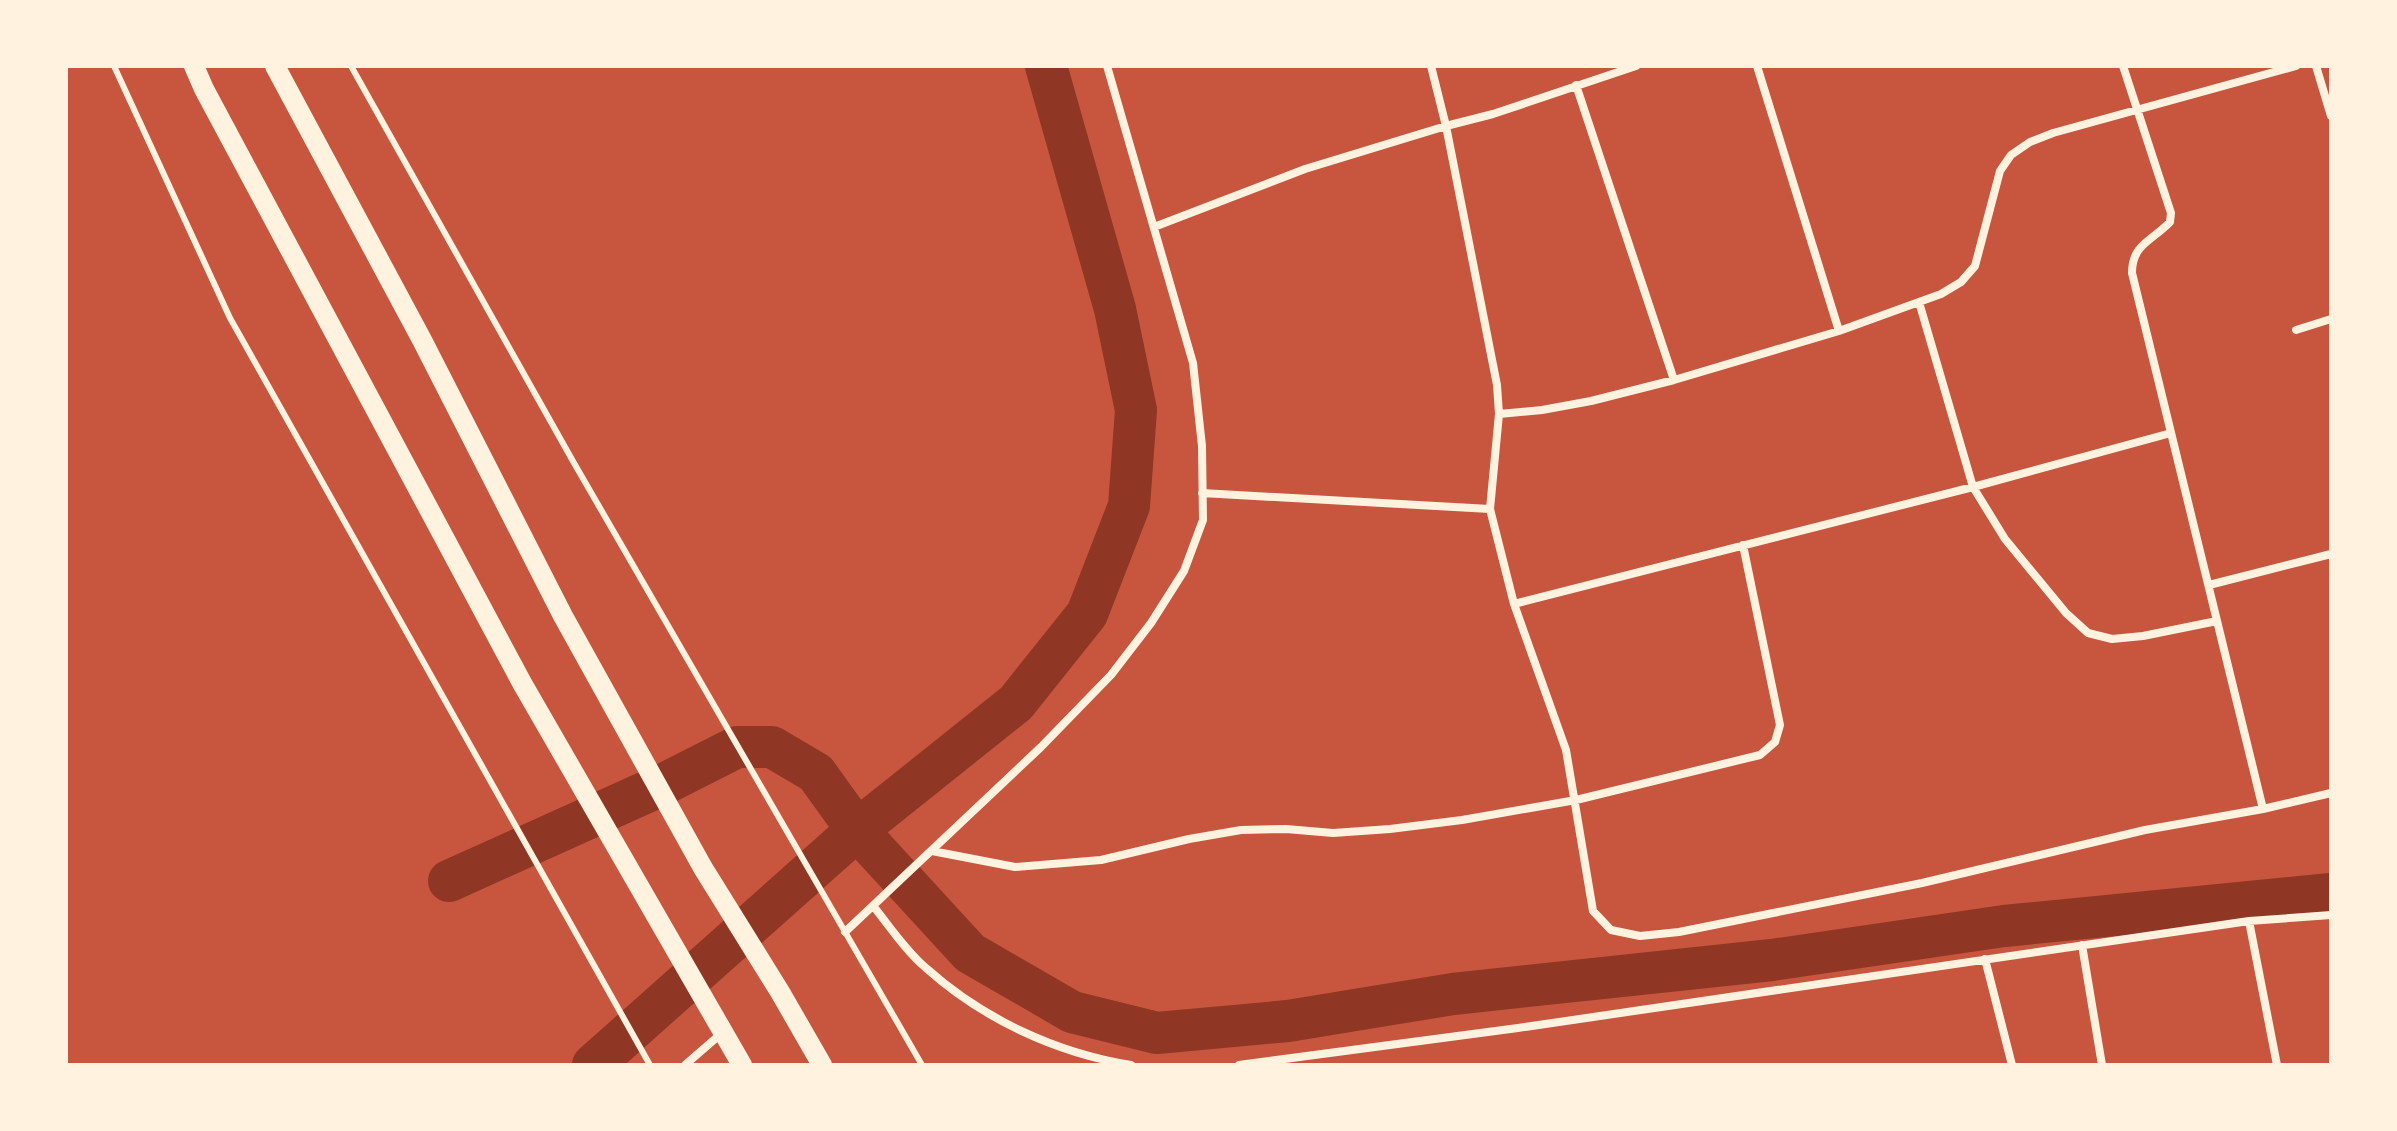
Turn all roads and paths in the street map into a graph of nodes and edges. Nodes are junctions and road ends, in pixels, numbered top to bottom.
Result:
1 (114, 66) edge
2 (194, 66) edge
3 (275, 66) edge
4 (351, 66) edge
5 (1107, 66) edge
6 (1431, 66) edge
7 (1636, 66) edge
8 (1757, 66) edge
9 (2123, 66) edge
10 (2296, 66) edge
11 (2316, 66) edge
12 (1576, 85) junction
13 (2139, 109) junction
14 (2331, 116) edge
15 (1446, 126) junction
16 (1154, 227) junction
17 (1919, 302) junction
18 (2331, 319) edge
19 (2296, 330) dead end
20 (1839, 331) junction
21 (1674, 380) junction
22 (1499, 414) junction
23 (2171, 433) junction
24 (1973, 487) junction
25 (1202, 493) junction
26 (1490, 509) junction
27 (1743, 545) junction
28 (2331, 554) edge
29 (2209, 585) junction
30 (1514, 604) junction
31 (2217, 621) junction
32 (2331, 793) edge
33 (1576, 800) junction
34 (2263, 809) junction
35 (932, 851) junction
36 (874, 907) junction
37 (2331, 915) edge
38 (2249, 921) junction
39 (845, 932) junction
40 (2082, 945) junction
41 (1985, 959) junction
42 (724, 1031) junction
43 (650, 1064) edge
44 (685, 1065) edge
45 (742, 1065) edge
46 (822, 1065) edge
47 (922, 1065) edge
48 (1131, 1065) edge
49 (1239, 1065) edge
50 (2012, 1065) edge
51 (2102, 1065) edge
52 (2277, 1065) edge

1 - 43 lane
2 - 42 main road
3 - 46 main road
4 - 39 lane
5 - 16 street
6 - 15 street
7 - 12 street
8 - 20 street
9 - 13 street
10 - 13 street
11 - 14 street
12 - 15 street
12 - 21 street
13 - 17 street
13 - 23 street
15 - 16 street
15 - 22 street
16 - 25 street
17 - 20 street
17 - 24 street
18 - 19 street
20 - 21 street
21 - 22 street
22 - 26 street
23 - 24 street
23 - 29 street
24 - 27 street
24 - 31 street
25 - 26 street
25 - 35 street
26 - 30 street
27 - 30 street
27 - 33 street
28 - 29 street
29 - 31 street
30 - 33 street
31 - 34 street
32 - 34 street
33 - 34 street
33 - 35 street
35 - 36 street
36 - 39 street
36 - 48 street
37 - 38 street
38 - 40 street
38 - 52 street
39 - 47 lane
40 - 41 street
40 - 51 street
41 - 49 street
41 - 50 street
42 - 44 street
42 - 45 main road

